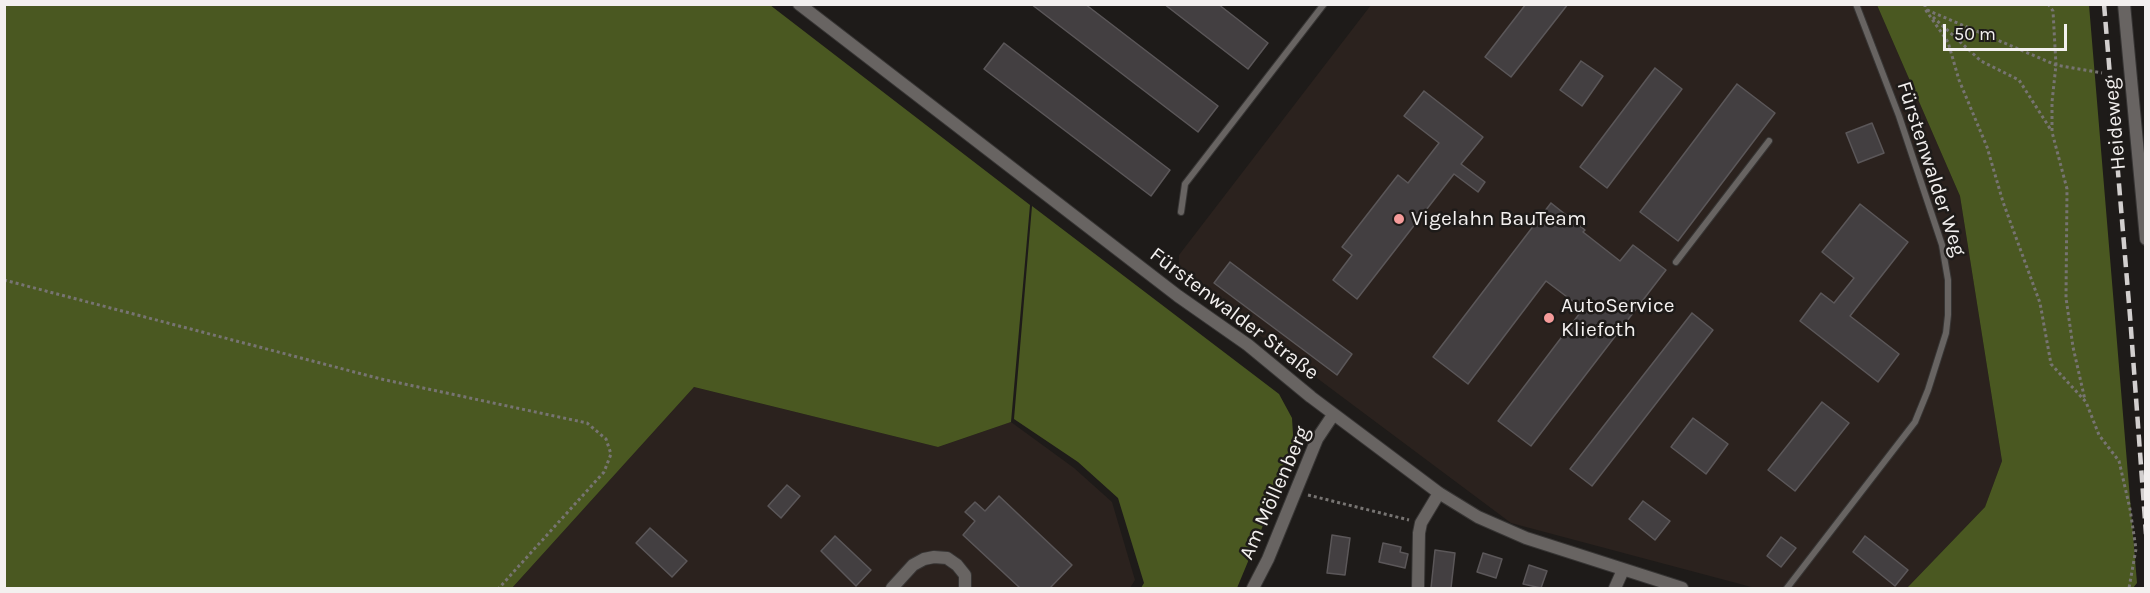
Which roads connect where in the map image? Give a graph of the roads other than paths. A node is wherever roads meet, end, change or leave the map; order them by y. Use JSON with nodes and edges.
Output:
{"nodes":[{"id":1,"x":799,"y":4,"type":"edge"},
{"id":2,"x":1324,"y":4,"type":"edge"},
{"id":3,"x":1856,"y":4,"type":"edge"},
{"id":4,"x":2124,"y":4,"type":"edge"},
{"id":5,"x":1769,"y":141,"type":"dead end"},
{"id":6,"x":1181,"y":212,"type":"dead end"},
{"id":7,"x":2145,"y":239,"type":"edge"},
{"id":8,"x":1676,"y":262,"type":"dead end"},
{"id":9,"x":1333,"y":414,"type":"junction"},
{"id":10,"x":1439,"y":493,"type":"junction"},
{"id":11,"x":1623,"y":570,"type":"junction"},
{"id":12,"x":892,"y":588,"type":"edge"},
{"id":13,"x":965,"y":588,"type":"edge"},
{"id":14,"x":1253,"y":588,"type":"edge"},
{"id":15,"x":1418,"y":588,"type":"edge"},
{"id":16,"x":1615,"y":588,"type":"edge"},
{"id":17,"x":1682,"y":588,"type":"edge"},
{"id":18,"x":1787,"y":588,"type":"edge"}],
"edges":[{"from":1,"to":9,"type":"street","name":"Fürstenwalder Straße"},
{"from":2,"to":6,"type":"lane"},
{"from":3,"to":18,"type":"lane","name":"Fürstenwalder Weg"},
{"from":4,"to":7,"type":"street","name":"Heideweg"},
{"from":5,"to":8,"type":"lane"},
{"from":9,"to":10,"type":"street","name":"Fürstenwalder Straße"},
{"from":9,"to":14,"type":"street","name":"Am Möllenberg"},
{"from":10,"to":11,"type":"street","name":"Fürstenwalder Straße"},
{"from":10,"to":15,"type":"street"},
{"from":11,"to":16,"type":"street"},
{"from":11,"to":17,"type":"street","name":"Fürstenwalder Straße"},
{"from":12,"to":13,"type":"street"}]}
